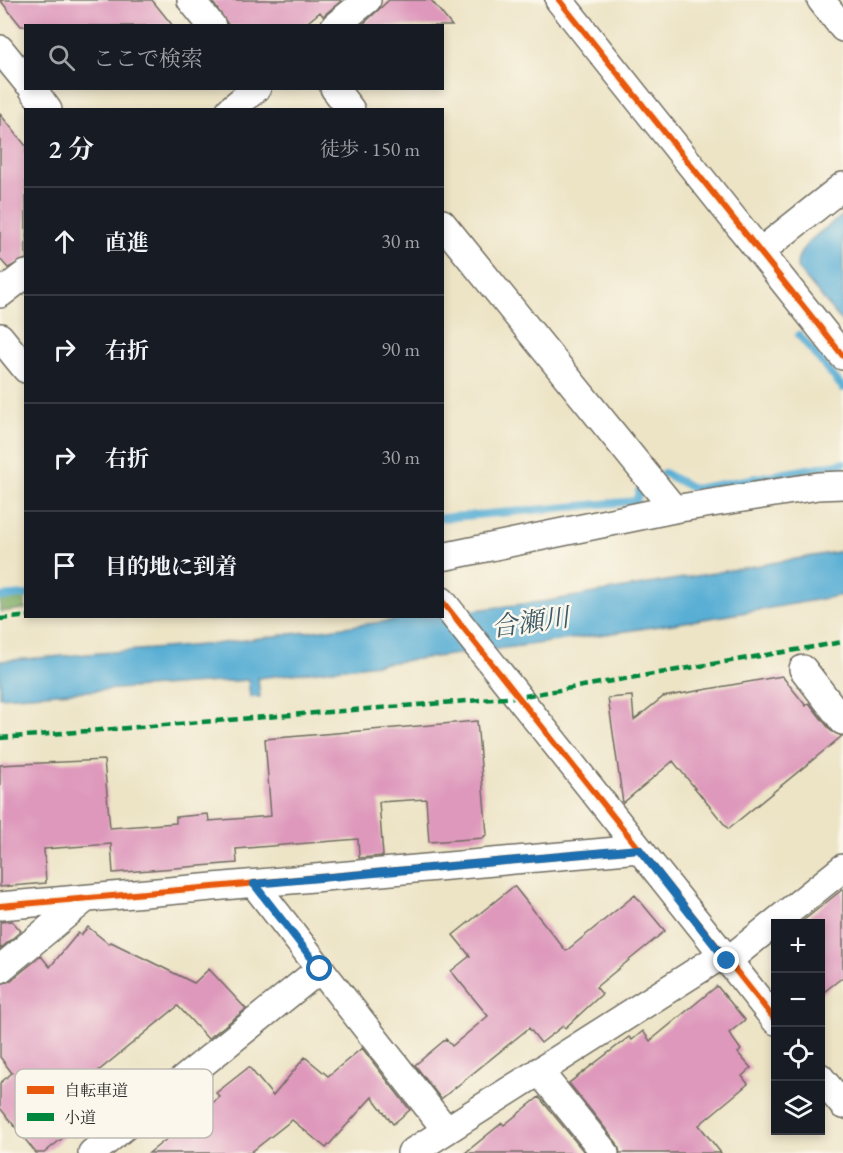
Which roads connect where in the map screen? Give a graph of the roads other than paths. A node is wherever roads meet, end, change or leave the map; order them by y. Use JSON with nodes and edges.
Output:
{"nodes":[{"id":1,"x":191,"y":0,"type":"edge"},
{"id":2,"x":367,"y":0,"type":"edge"},
{"id":3,"x":559,"y":0,"type":"edge"},
{"id":4,"x":821,"y":0,"type":"edge"},
{"id":5,"x":210,"y":24,"type":"edge"},
{"id":6,"x":337,"y":24,"type":"edge"},
{"id":7,"x":843,"y":28,"type":"edge"},
{"id":8,"x":0,"y":49,"type":"edge"},
{"id":9,"x":24,"y":79,"type":"edge"},
{"id":10,"x":33,"y":90,"type":"edge"},
{"id":11,"x":254,"y":90,"type":"edge"},
{"id":12,"x":336,"y":90,"type":"edge"},
{"id":13,"x":47,"y":108,"type":"edge"},
{"id":14,"x":232,"y":108,"type":"edge"},
{"id":15,"x":349,"y":108,"type":"edge"},
{"id":16,"x":843,"y":186,"type":"edge"},
{"id":17,"x":444,"y":225,"type":"edge"},
{"id":18,"x":760,"y":252,"type":"junction"},
{"id":19,"x":24,"y":276,"type":"edge"},
{"id":20,"x":0,"y":294,"type":"edge"},
{"id":21,"x":0,"y":337,"type":"edge"},
{"id":22,"x":843,"y":356,"type":"edge"},
{"id":23,"x":24,"y":367,"type":"edge"},
{"id":24,"x":843,"y":485,"type":"edge"},
{"id":25,"x":674,"y":508,"type":"junction"},
{"id":26,"x":444,"y":557,"type":"edge"},
{"id":27,"x":444,"y":604,"type":"edge"},
{"id":28,"x":803,"y":669,"type":"dead end"},
{"id":29,"x":843,"y":721,"type":"edge"},
{"id":30,"x":639,"y":849,"type":"junction"},
{"id":31,"x":843,"y":868,"type":"edge"},
{"id":32,"x":254,"y":884,"type":"junction"},
{"id":33,"x":85,"y":899,"type":"junction"},
{"id":34,"x":0,"y":906,"type":"edge"},
{"id":35,"x":725,"y":958,"type":"junction"},
{"id":36,"x":0,"y":969,"type":"edge"},
{"id":37,"x":320,"y":969,"type":"junction"},
{"id":38,"x":771,"y":1015,"type":"edge"},
{"id":39,"x":196,"y":1069,"type":"edge"},
{"id":40,"x":539,"y":1071,"type":"junction"},
{"id":41,"x":823,"y":1081,"type":"edge"},
{"id":42,"x":843,"y":1105,"type":"edge"},
{"id":43,"x":446,"y":1130,"type":"junction"},
{"id":44,"x":111,"y":1138,"type":"edge"},
{"id":45,"x":92,"y":1153,"type":"edge"},
{"id":46,"x":411,"y":1153,"type":"edge"},
{"id":47,"x":605,"y":1153,"type":"edge"}],
"edges":[{"from":1,"to":5,"type":"street"},
{"from":2,"to":6,"type":"street"},
{"from":3,"to":18,"type":"street"},
{"from":4,"to":7,"type":"street"},
{"from":8,"to":9,"type":"street"},
{"from":10,"to":13,"type":"street"},
{"from":11,"to":14,"type":"street"},
{"from":12,"to":15,"type":"street"},
{"from":16,"to":18,"type":"street"},
{"from":17,"to":25,"type":"street"},
{"from":18,"to":22,"type":"street"},
{"from":19,"to":20,"type":"street"},
{"from":21,"to":23,"type":"street"},
{"from":24,"to":25,"type":"street"},
{"from":25,"to":26,"type":"street"},
{"from":27,"to":30,"type":"street"},
{"from":28,"to":29,"type":"street"},
{"from":30,"to":32,"type":"street"},
{"from":30,"to":35,"type":"street"},
{"from":31,"to":35,"type":"street"},
{"from":32,"to":33,"type":"street"},
{"from":32,"to":37,"type":"street"},
{"from":33,"to":34,"type":"street"},
{"from":33,"to":36,"type":"street"},
{"from":35,"to":38,"type":"street"},
{"from":35,"to":40,"type":"street"},
{"from":37,"to":39,"type":"street"},
{"from":37,"to":43,"type":"street"},
{"from":40,"to":43,"type":"street"},
{"from":40,"to":47,"type":"street"},
{"from":41,"to":42,"type":"street"},
{"from":43,"to":46,"type":"street"},
{"from":44,"to":45,"type":"street"}]}
